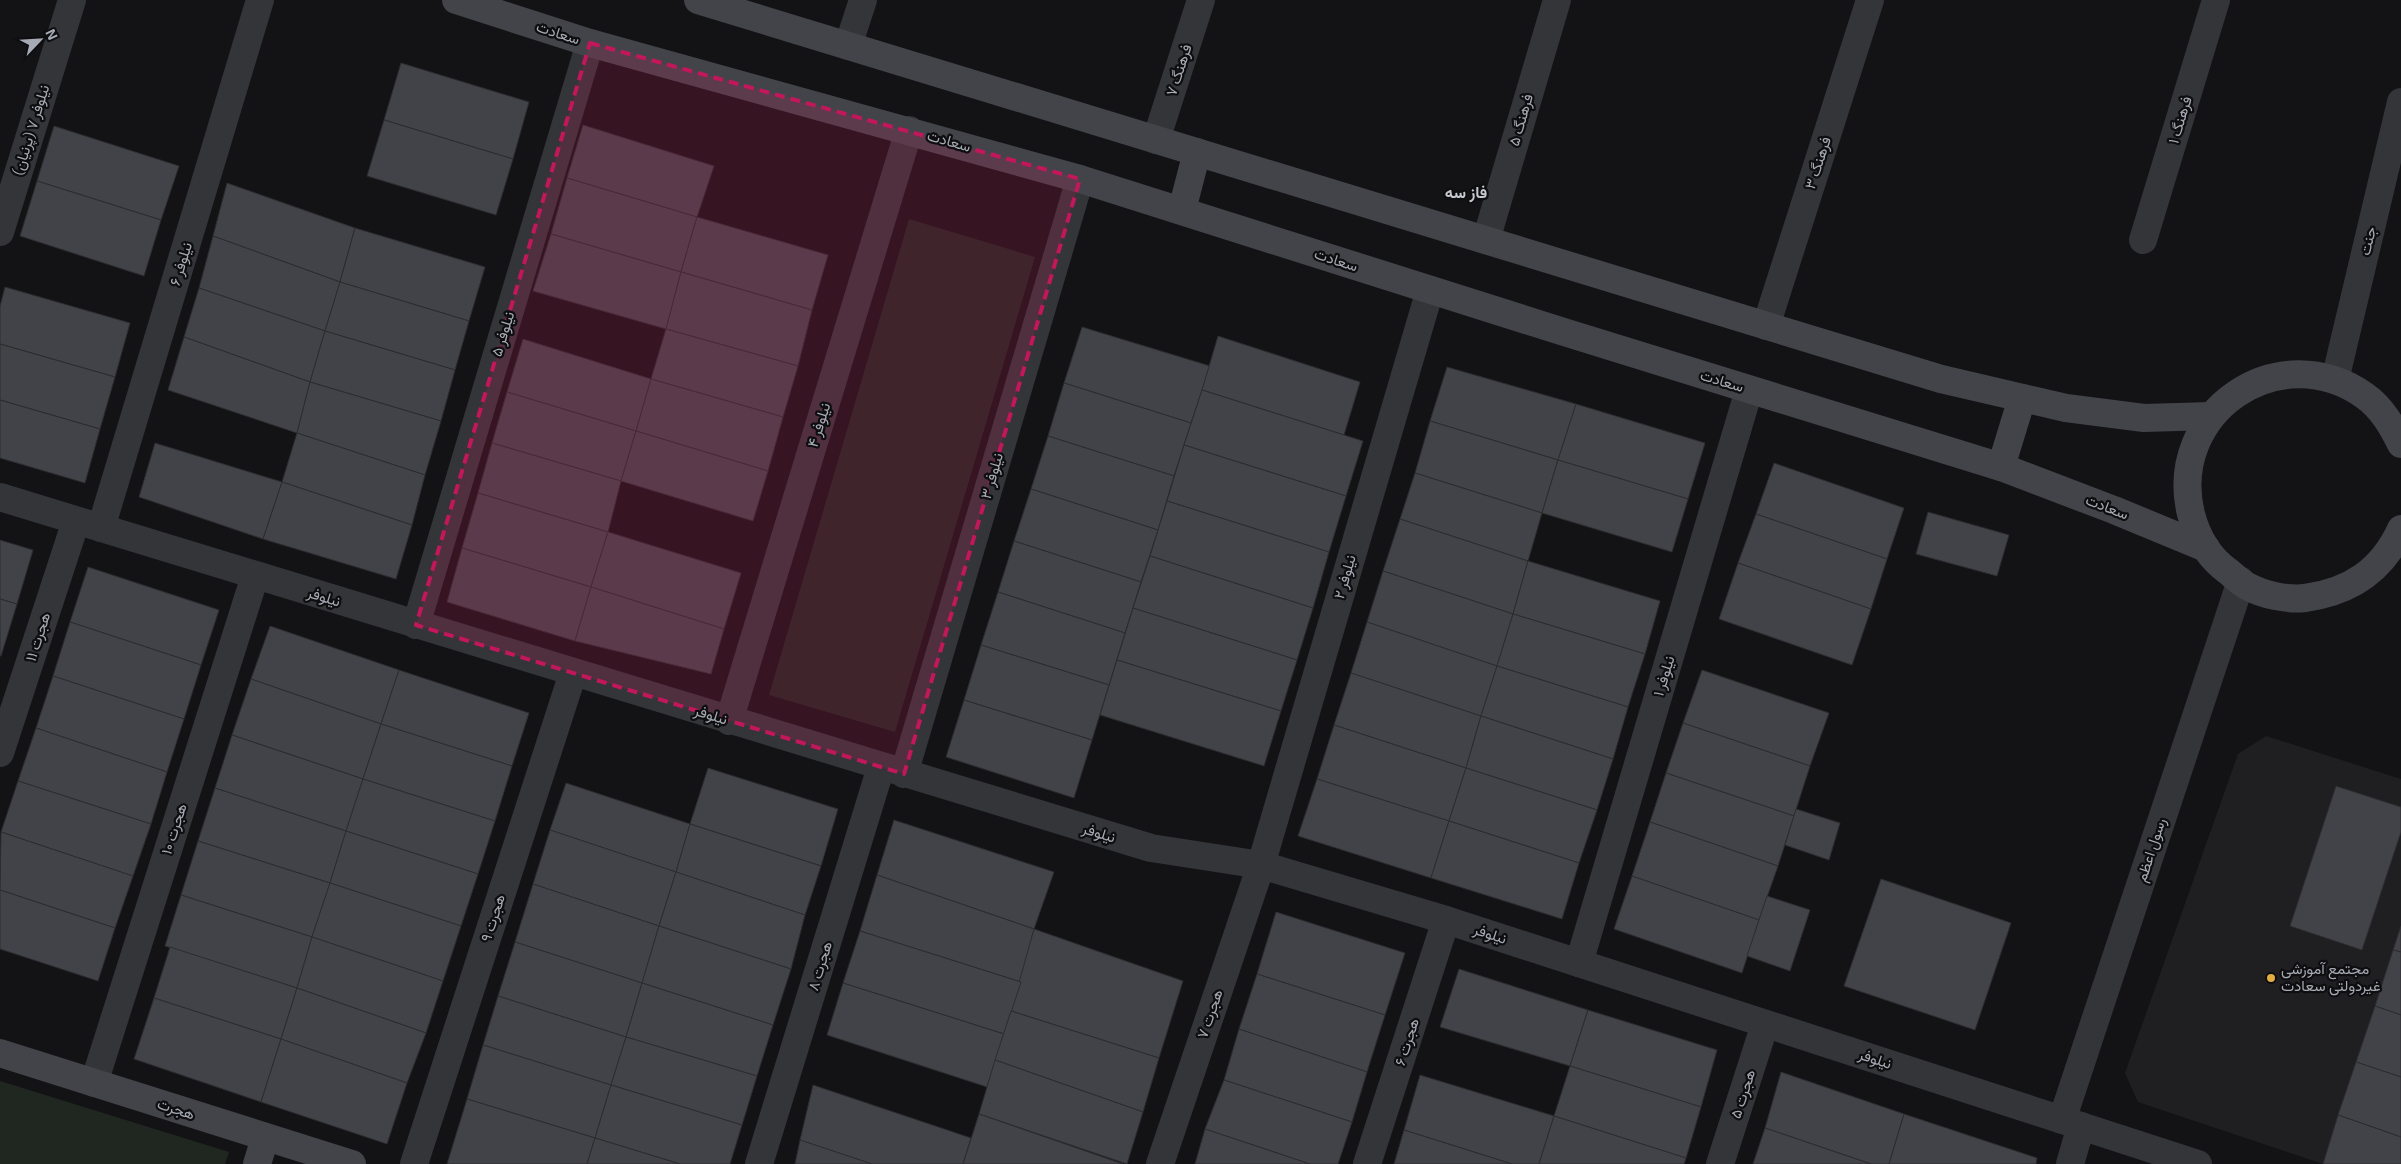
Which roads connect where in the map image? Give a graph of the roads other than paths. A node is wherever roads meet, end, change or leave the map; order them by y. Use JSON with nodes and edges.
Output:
{"nodes":[{"id":1,"x":72,"y":0,"type":"edge"},
{"id":2,"x":260,"y":0,"type":"edge"},
{"id":3,"x":456,"y":0,"type":"edge"},
{"id":4,"x":698,"y":0,"type":"edge"},
{"id":5,"x":863,"y":0,"type":"edge"},
{"id":6,"x":1201,"y":0,"type":"edge"},
{"id":7,"x":1557,"y":0,"type":"edge"},
{"id":8,"x":1870,"y":0,"type":"edge"},
{"id":9,"x":2216,"y":0,"type":"edge"},
{"id":10,"x":590,"y":44,"type":"junction"},
{"id":11,"x":848,"y":46,"type":"junction"},
{"id":12,"x":2401,"y":102,"type":"edge"},
{"id":13,"x":909,"y":130,"type":"junction"},
{"id":14,"x":1156,"y":140,"type":"junction"},
{"id":15,"x":1197,"y":152,"type":"junction"},
{"id":16,"x":1080,"y":179,"type":"junction"},
{"id":17,"x":1182,"y":210,"type":"junction"},
{"id":18,"x":0,"y":232,"type":"edge"},
{"id":19,"x":1486,"y":240,"type":"junction"},
{"id":20,"x":2143,"y":240,"type":"dead end"},
{"id":21,"x":1430,"y":290,"type":"junction"},
{"id":22,"x":1766,"y":326,"type":"junction"},
{"id":23,"x":2335,"y":380,"type":"junction"},
{"id":24,"x":1749,"y":390,"type":"junction"},
{"id":25,"x":2022,"y":398,"type":"junction"},
{"id":26,"x":2210,"y":416,"type":"junction"},
{"id":27,"x":2401,"y":444,"type":"edge"},
{"id":28,"x":2001,"y":468,"type":"junction"},
{"id":29,"x":0,"y":497,"type":"edge"},
{"id":30,"x":89,"y":525,"type":"junction"},
{"id":31,"x":2399,"y":541,"type":"edge"},
{"id":32,"x":2206,"y":548,"type":"junction"},
{"id":33,"x":255,"y":576,"type":"junction"},
{"id":34,"x":2241,"y":581,"type":"junction"},
{"id":35,"x":416,"y":625,"type":"junction"},
{"id":36,"x":573,"y":673,"type":"junction"},
{"id":37,"x":729,"y":721,"type":"junction"},
{"id":38,"x":0,"y":753,"type":"edge"},
{"id":39,"x":893,"y":771,"type":"junction"},
{"id":40,"x":1261,"y":865,"type":"junction"},
{"id":41,"x":1446,"y":920,"type":"junction"},
{"id":42,"x":1579,"y":963,"type":"junction"},
{"id":43,"x":1765,"y":1024,"type":"junction"},
{"id":44,"x":0,"y":1053,"type":"edge"},
{"id":45,"x":94,"y":1083,"type":"junction"},
{"id":46,"x":2071,"y":1123,"type":"junction"},
{"id":47,"x":265,"y":1138,"type":"junction"},
{"id":48,"x":257,"y":1164,"type":"edge"},
{"id":49,"x":352,"y":1164,"type":"edge"},
{"id":50,"x":414,"y":1164,"type":"edge"},
{"id":51,"x":759,"y":1164,"type":"edge"},
{"id":52,"x":1160,"y":1164,"type":"edge"},
{"id":53,"x":1367,"y":1164,"type":"edge"},
{"id":54,"x":1720,"y":1164,"type":"edge"},
{"id":55,"x":2070,"y":1164,"type":"edge"},
{"id":56,"x":2198,"y":1164,"type":"edge"}],
"edges":[{"from":1,"to":18,"type":"street","name":"نیلوفر ۷ (پرنیان)"},
{"from":2,"to":30,"type":"street","name":"نیلوفر ۶"},
{"from":3,"to":10,"type":"street","name":"سعادت"},
{"from":4,"to":11,"type":"street"},
{"from":5,"to":11,"type":"street"},
{"from":6,"to":14,"type":"street","name":"فرهنگ ۷"},
{"from":7,"to":19,"type":"street","name":"فرهنگ ۵"},
{"from":8,"to":22,"type":"street","name":"فرهنگ ۳"},
{"from":9,"to":20,"type":"street","name":"فرهنگ ۱"},
{"from":10,"to":13,"type":"street","name":"سعادت"},
{"from":10,"to":35,"type":"street","name":"نیلوفر ۵"},
{"from":11,"to":14,"type":"street"},
{"from":12,"to":23,"type":"street","name":"جنت"},
{"from":13,"to":16,"type":"street","name":"سعادت"},
{"from":13,"to":37,"type":"street","name":"نیلوفر ۴"},
{"from":14,"to":15,"type":"street"},
{"from":15,"to":17,"type":"street"},
{"from":15,"to":19,"type":"street"},
{"from":16,"to":17,"type":"street","name":"سعادت"},
{"from":16,"to":39,"type":"street","name":"نیلوفر ۳"},
{"from":17,"to":21,"type":"street","name":"سعادت"},
{"from":19,"to":22,"type":"street"},
{"from":21,"to":24,"type":"street","name":"سعادت"},
{"from":21,"to":40,"type":"street","name":"نیلوفر ۲"},
{"from":22,"to":25,"type":"street"},
{"from":23,"to":26,"type":"street"},
{"from":23,"to":27,"type":"street"},
{"from":24,"to":28,"type":"street","name":"سعادت"},
{"from":24,"to":42,"type":"street","name":"نیلوفر ۱"},
{"from":25,"to":26,"type":"street"},
{"from":25,"to":28,"type":"street"},
{"from":26,"to":32,"type":"street"},
{"from":28,"to":32,"type":"street","name":"سعادت"},
{"from":29,"to":30,"type":"street","name":"نیلوفر"},
{"from":30,"to":33,"type":"street","name":"نیلوفر"},
{"from":30,"to":38,"type":"street","name":"هجرت ۱۱"},
{"from":31,"to":34,"type":"street"},
{"from":32,"to":34,"type":"street"},
{"from":33,"to":35,"type":"street","name":"نیلوفر"},
{"from":33,"to":45,"type":"street","name":"هجرت ۱۰"},
{"from":34,"to":46,"type":"street","name":"رسول اعظم"},
{"from":35,"to":36,"type":"street","name":"نیلوفر"},
{"from":36,"to":37,"type":"street","name":"نیلوفر"},
{"from":36,"to":50,"type":"street","name":"هجرت ۹"},
{"from":37,"to":39,"type":"street","name":"نیلوفر"},
{"from":39,"to":40,"type":"street","name":"نیلوفر"},
{"from":39,"to":51,"type":"street","name":"هجرت ۸"},
{"from":40,"to":41,"type":"street","name":"نیلوفر"},
{"from":40,"to":52,"type":"street","name":"هجرت ۷"},
{"from":41,"to":42,"type":"street","name":"نیلوفر"},
{"from":41,"to":53,"type":"street","name":"هجرت ۶"},
{"from":42,"to":43,"type":"street","name":"نیلوفر"},
{"from":43,"to":46,"type":"street","name":"نیلوفر"},
{"from":43,"to":54,"type":"street","name":"هجرت ۵"},
{"from":44,"to":45,"type":"street","name":"هجرت"},
{"from":45,"to":47,"type":"street","name":"هجرت"},
{"from":46,"to":55,"type":"street","name":"رسول اعظم"},
{"from":46,"to":56,"type":"street","name":"نیلوفر"},
{"from":47,"to":48,"type":"street"},
{"from":47,"to":49,"type":"street","name":"هجرت"}]}
